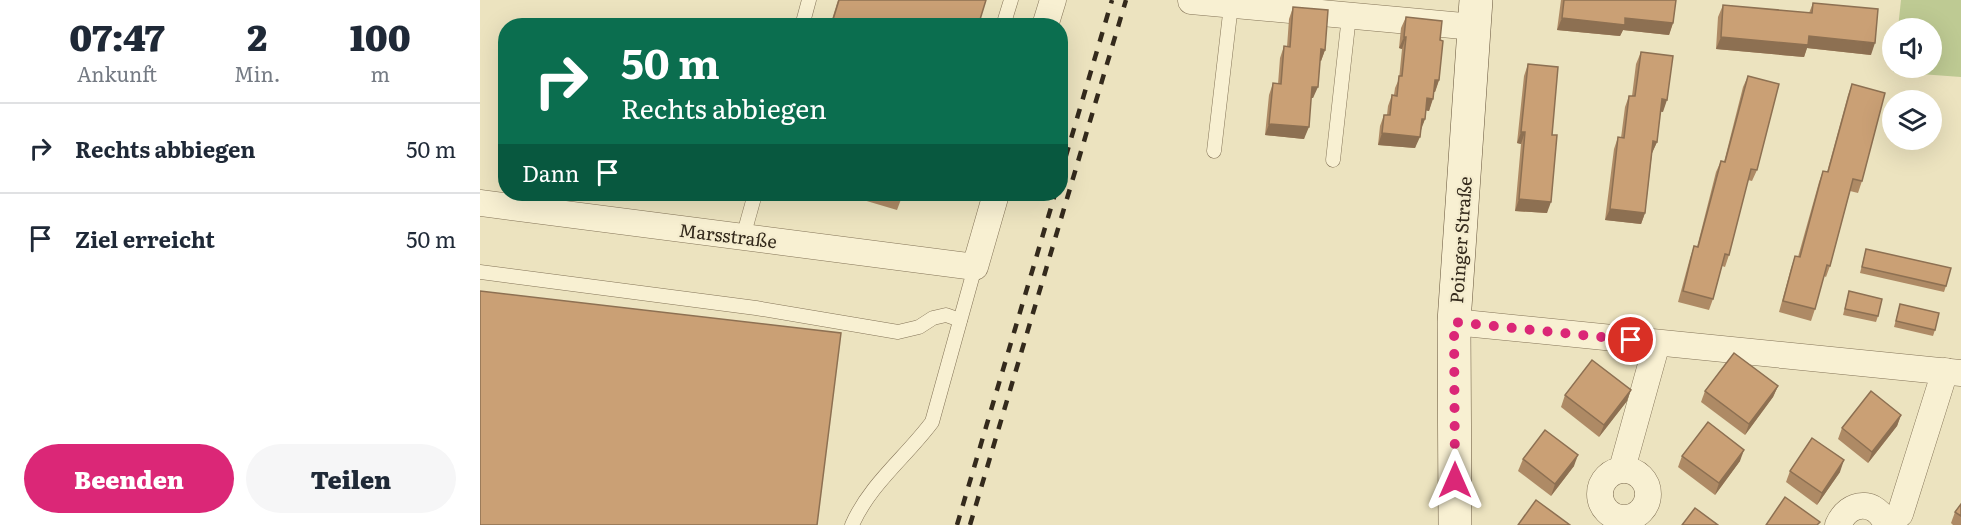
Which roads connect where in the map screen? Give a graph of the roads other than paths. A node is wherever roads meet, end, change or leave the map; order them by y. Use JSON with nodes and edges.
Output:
{"nodes":[{"id":1,"x":809,"y":0,"type":"edge"},
{"id":2,"x":1011,"y":0,"type":"edge"},
{"id":3,"x":1053,"y":0,"type":"edge"},
{"id":4,"x":1191,"y":1,"type":"edge"},
{"id":5,"x":1231,"y":5,"type":"junction"},
{"id":6,"x":1475,"y":14,"type":"edge"},
{"id":7,"x":1349,"y":16,"type":"junction"},
{"id":8,"x":804,"y":18,"type":"edge"},
{"id":9,"x":1005,"y":18,"type":"edge"},
{"id":10,"x":1047,"y":18,"type":"edge"},
{"id":11,"x":1214,"y":152,"type":"dead end"},
{"id":12,"x":1333,"y":160,"type":"dead end"},
{"id":13,"x":753,"y":201,"type":"edge"},
{"id":14,"x":994,"y":201,"type":"edge"},
{"id":15,"x":480,"y":203,"type":"edge"},
{"id":16,"x":743,"y":237,"type":"junction"},
{"id":17,"x":975,"y":267,"type":"junction"},
{"id":18,"x":480,"y":272,"type":"edge"},
{"id":19,"x":960,"y":320,"type":"junction"},
{"id":20,"x":1454,"y":322,"type":"junction"},
{"id":21,"x":1658,"y":343,"type":"junction"},
{"id":22,"x":1953,"y":372,"type":"edge"},
{"id":23,"x":1622,"y":469,"type":"junction"},
{"id":24,"x":1631,"y":520,"type":"edge"},
{"id":25,"x":1887,"y":524,"type":"edge"},
{"id":26,"x":852,"y":525,"type":"edge"},
{"id":27,"x":1455,"y":525,"type":"edge"},
{"id":28,"x":1838,"y":525,"type":"edge"}],
"edges":[{"from":1,"to":8,"type":"lane"},
{"from":2,"to":9,"type":"lane"},
{"from":3,"to":10,"type":"street"},
{"from":4,"to":5,"type":"street","name":"Poinger Straße"},
{"from":5,"to":7,"type":"street","name":"Poinger Straße"},
{"from":5,"to":11,"type":"lane"},
{"from":6,"to":7,"type":"street","name":"Poinger Straße"},
{"from":6,"to":20,"type":"street","name":"Poinger Straße"},
{"from":7,"to":12,"type":"lane"},
{"from":13,"to":16,"type":"lane"},
{"from":14,"to":17,"type":"street"},
{"from":15,"to":16,"type":"street","name":"Marsstraße"},
{"from":16,"to":17,"type":"street","name":"Marsstraße"},
{"from":17,"to":19,"type":"lane"},
{"from":18,"to":19,"type":"lane"},
{"from":19,"to":26,"type":"lane"},
{"from":20,"to":21,"type":"street"},
{"from":20,"to":27,"type":"street","name":"Poinger Straße"},
{"from":21,"to":22,"type":"street"},
{"from":21,"to":23,"type":"street"},
{"from":22,"to":25,"type":"street"},
{"from":23,"to":24,"type":"street"},
{"from":23,"to":24,"type":"street"},
{"from":25,"to":28,"type":"street"}]}
